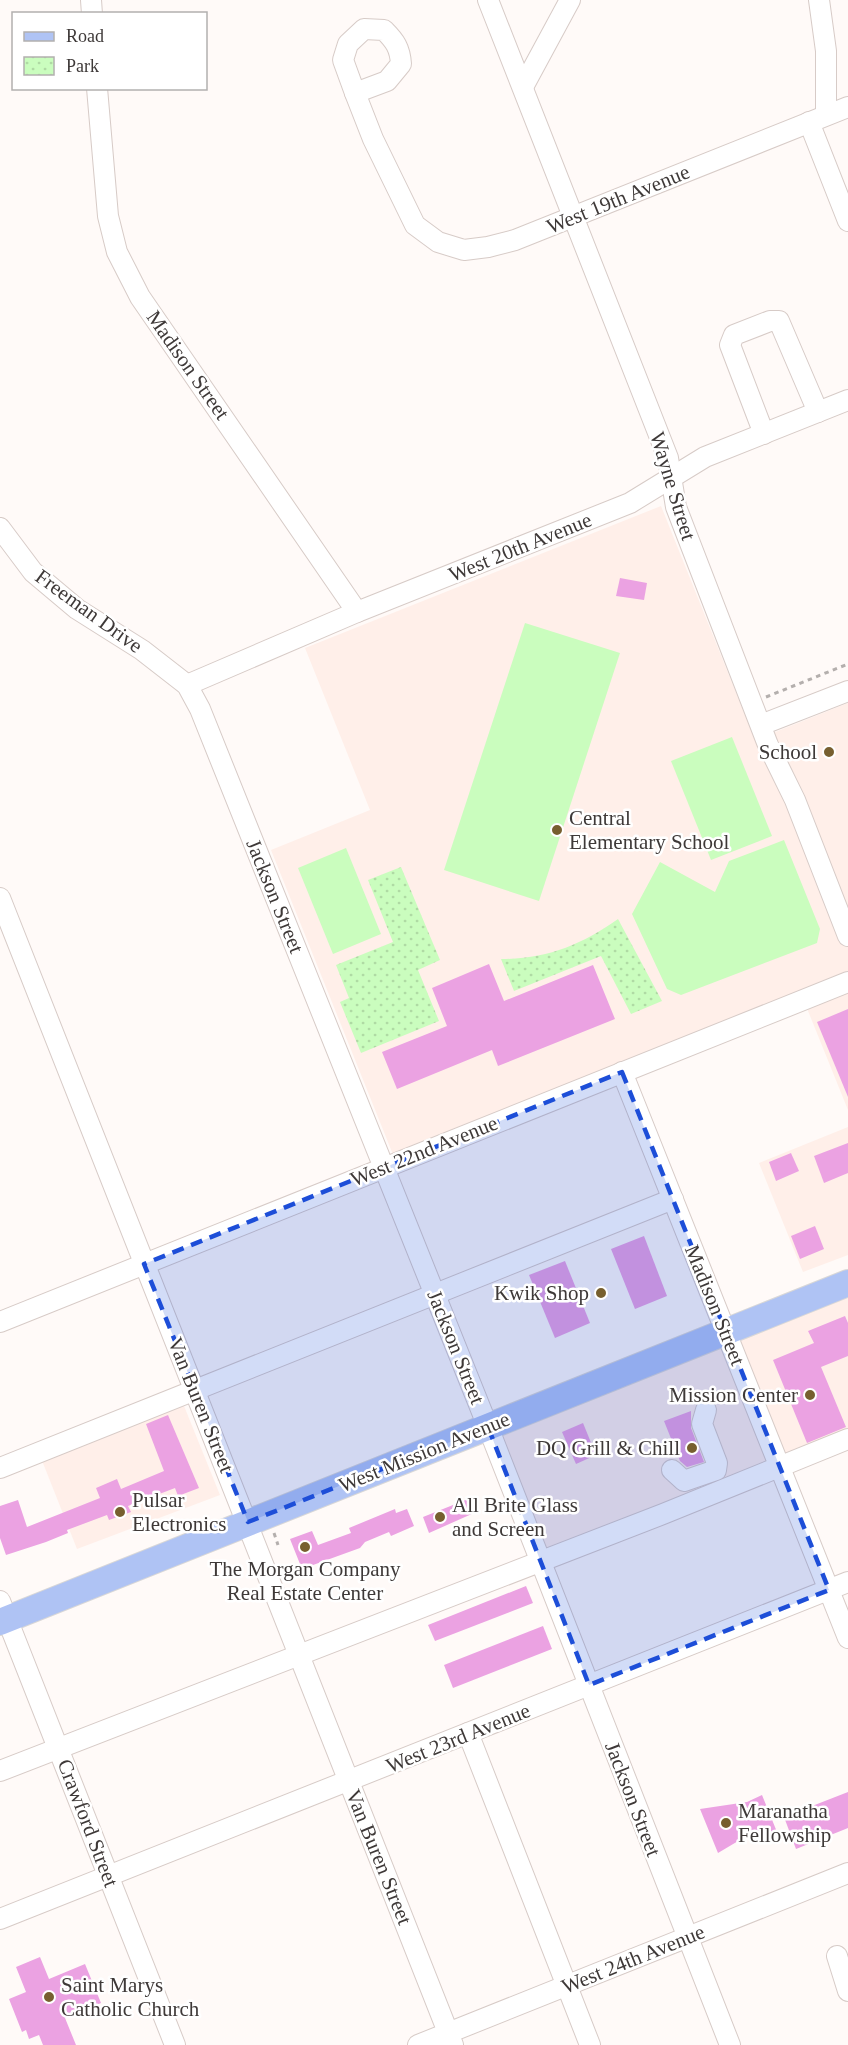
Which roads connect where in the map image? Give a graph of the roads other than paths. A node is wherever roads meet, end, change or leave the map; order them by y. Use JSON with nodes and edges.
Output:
{"nodes":[{"id":1,"x":488,"y":0,"type":"edge"},
{"id":2,"x":570,"y":0,"type":"edge"},
{"id":3,"x":819,"y":0,"type":"edge"},
{"id":4,"x":523,"y":87,"type":"junction"},
{"id":5,"x":97,"y":90,"type":"edge"},
{"id":6,"x":355,"y":93,"type":"dead end"},
{"id":7,"x":848,"y":107,"type":"edge"},
{"id":8,"x":818,"y":119,"type":"junction"},
{"id":9,"x":573,"y":217,"type":"junction"},
{"id":10,"x":848,"y":221,"type":"edge"},
{"id":11,"x":848,"y":400,"type":"edge"},
{"id":12,"x":818,"y":412,"type":"junction"},
{"id":13,"x":764,"y":434,"type":"junction"},
{"id":14,"x":673,"y":480,"type":"junction"},
{"id":15,"x":0,"y":528,"type":"edge"},
{"id":16,"x":357,"y":612,"type":"junction"},
{"id":17,"x":187,"y":685,"type":"junction"},
{"id":18,"x":848,"y":691,"type":"edge"},
{"id":19,"x":761,"y":725,"type":"junction"},
{"id":20,"x":0,"y":898,"type":"edge"},
{"id":21,"x":848,"y":936,"type":"edge"},
{"id":22,"x":848,"y":982,"type":"edge"},
{"id":23,"x":622,"y":1072,"type":"junction"},
{"id":24,"x":383,"y":1168,"type":"junction"},
{"id":25,"x":673,"y":1198,"type":"junction"},
{"id":26,"x":144,"y":1264,"type":"junction"},
{"id":27,"x":848,"y":1283,"type":"edge"},
{"id":28,"x":435,"y":1295,"type":"junction"},
{"id":29,"x":0,"y":1322,"type":"edge"},
{"id":30,"x":726,"y":1332,"type":"junction"},
{"id":31,"x":195,"y":1390,"type":"junction"},
{"id":32,"x":706,"y":1410,"type":"dead end"},
{"id":33,"x":488,"y":1427,"type":"junction"},
{"id":34,"x":848,"y":1439,"type":"edge"},
{"id":35,"x":779,"y":1466,"type":"junction"},
{"id":36,"x":0,"y":1468,"type":"edge"},
{"id":37,"x":672,"y":1470,"type":"dead end"},
{"id":38,"x":248,"y":1522,"type":"junction"},
{"id":39,"x":540,"y":1560,"type":"junction"},
{"id":40,"x":848,"y":1582,"type":"edge"},
{"id":41,"x":829,"y":1590,"type":"junction"},
{"id":42,"x":2,"y":1614,"type":"edge"},
{"id":43,"x":848,"y":1638,"type":"edge"},
{"id":44,"x":299,"y":1653,"type":"junction"},
{"id":45,"x":589,"y":1685,"type":"junction"},
{"id":46,"x":468,"y":1733,"type":"junction"},
{"id":47,"x":59,"y":1748,"type":"junction"},
{"id":48,"x":0,"y":1771,"type":"edge"},
{"id":49,"x":349,"y":1781,"type":"junction"},
{"id":50,"x":848,"y":1873,"type":"edge"},
{"id":51,"x":109,"y":1876,"type":"junction"},
{"id":52,"x":0,"y":1919,"type":"edge"},
{"id":53,"x":687,"y":1938,"type":"junction"},
{"id":54,"x":837,"y":1956,"type":"dead end"},
{"id":55,"x":567,"y":1986,"type":"junction"},
{"id":56,"x":848,"y":1991,"type":"edge"},
{"id":57,"x":451,"y":2039,"type":"edge"},
{"id":58,"x":175,"y":2045,"type":"edge"},
{"id":59,"x":418,"y":2045,"type":"edge"},
{"id":60,"x":590,"y":2045,"type":"edge"},
{"id":61,"x":730,"y":2045,"type":"edge"}],
"edges":[{"from":1,"to":4,"type":"street","name":"Wayne Street"},
{"from":2,"to":4,"type":"street"},
{"from":3,"to":8,"type":"street"},
{"from":4,"to":9,"type":"street","name":"Wayne Street"},
{"from":5,"to":16,"type":"street","name":"Madison Street"},
{"from":6,"to":9,"type":"street","name":"West 19th Avenue"},
{"from":7,"to":8,"type":"street","name":"West 19th Avenue"},
{"from":8,"to":9,"type":"street","name":"West 19th Avenue"},
{"from":8,"to":10,"type":"street"},
{"from":9,"to":14,"type":"street","name":"Wayne Street"},
{"from":11,"to":12,"type":"street","name":"West 20th Avenue"},
{"from":12,"to":13,"type":"street","name":"West 20th Avenue"},
{"from":12,"to":13,"type":"street"},
{"from":13,"to":14,"type":"street","name":"West 20th Avenue"},
{"from":14,"to":16,"type":"street","name":"West 20th Avenue"},
{"from":14,"to":19,"type":"street","name":"Wayne Street"},
{"from":15,"to":17,"type":"street","name":"Freeman Drive"},
{"from":16,"to":17,"type":"street","name":"West 20th Avenue"},
{"from":17,"to":24,"type":"street","name":"Jackson Street"},
{"from":18,"to":19,"type":"street"},
{"from":19,"to":21,"type":"street","name":"Wayne Street"},
{"from":20,"to":26,"type":"street","name":"Van Buren Street"},
{"from":22,"to":23,"type":"street","name":"West 22nd Avenue"},
{"from":23,"to":24,"type":"street","name":"West 22nd Avenue"},
{"from":23,"to":25,"type":"street","name":"Madison Street"},
{"from":24,"to":26,"type":"street","name":"West 22nd Avenue"},
{"from":24,"to":28,"type":"street","name":"Jackson Street"},
{"from":25,"to":28,"type":"street"},
{"from":25,"to":30,"type":"street","name":"Madison Street"},
{"from":26,"to":29,"type":"street","name":"West 22nd Avenue"},
{"from":26,"to":31,"type":"street","name":"Van Buren Street"},
{"from":27,"to":30,"type":"main road","name":"West Mission Avenue"},
{"from":28,"to":31,"type":"street"},
{"from":28,"to":33,"type":"street","name":"Jackson Street"},
{"from":30,"to":33,"type":"main road","name":"West Mission Avenue"},
{"from":30,"to":35,"type":"street","name":"Madison Street"},
{"from":31,"to":36,"type":"street"},
{"from":31,"to":38,"type":"street","name":"Van Buren Street"},
{"from":32,"to":37,"type":"street"},
{"from":33,"to":38,"type":"main road","name":"West Mission Avenue"},
{"from":33,"to":39,"type":"street","name":"Jackson Street"},
{"from":34,"to":35,"type":"street"},
{"from":35,"to":39,"type":"street"},
{"from":35,"to":41,"type":"street","name":"Madison Street"},
{"from":38,"to":42,"type":"main road","name":"West Mission Avenue"},
{"from":38,"to":44,"type":"street","name":"Van Buren Street"},
{"from":39,"to":44,"type":"street"},
{"from":39,"to":45,"type":"street","name":"Jackson Street"},
{"from":40,"to":41,"type":"street","name":"West 23rd Avenue"},
{"from":41,"to":43,"type":"street","name":"Madison Street"},
{"from":41,"to":45,"type":"street","name":"West 23rd Avenue"},
{"from":42,"to":47,"type":"street","name":"Crawford Street"},
{"from":44,"to":47,"type":"street"},
{"from":44,"to":49,"type":"street","name":"Van Buren Street"},
{"from":45,"to":46,"type":"street","name":"West 23rd Avenue"},
{"from":45,"to":53,"type":"street","name":"Jackson Street"},
{"from":46,"to":49,"type":"street","name":"West 23rd Avenue"},
{"from":46,"to":55,"type":"street"},
{"from":47,"to":48,"type":"street"},
{"from":47,"to":51,"type":"street","name":"Crawford Street"},
{"from":49,"to":51,"type":"street","name":"West 23rd Avenue"},
{"from":49,"to":57,"type":"street","name":"Van Buren Street"},
{"from":50,"to":53,"type":"street","name":"West 24th Avenue"},
{"from":51,"to":52,"type":"street","name":"West 23rd Avenue"},
{"from":51,"to":58,"type":"street","name":"Crawford Street"},
{"from":53,"to":55,"type":"street","name":"West 24th Avenue"},
{"from":53,"to":61,"type":"street","name":"Jackson Street"},
{"from":54,"to":56,"type":"street"},
{"from":55,"to":57,"type":"street","name":"West 24th Avenue"},
{"from":55,"to":60,"type":"street"},
{"from":57,"to":59,"type":"street","name":"West 24th Avenue"}]}
